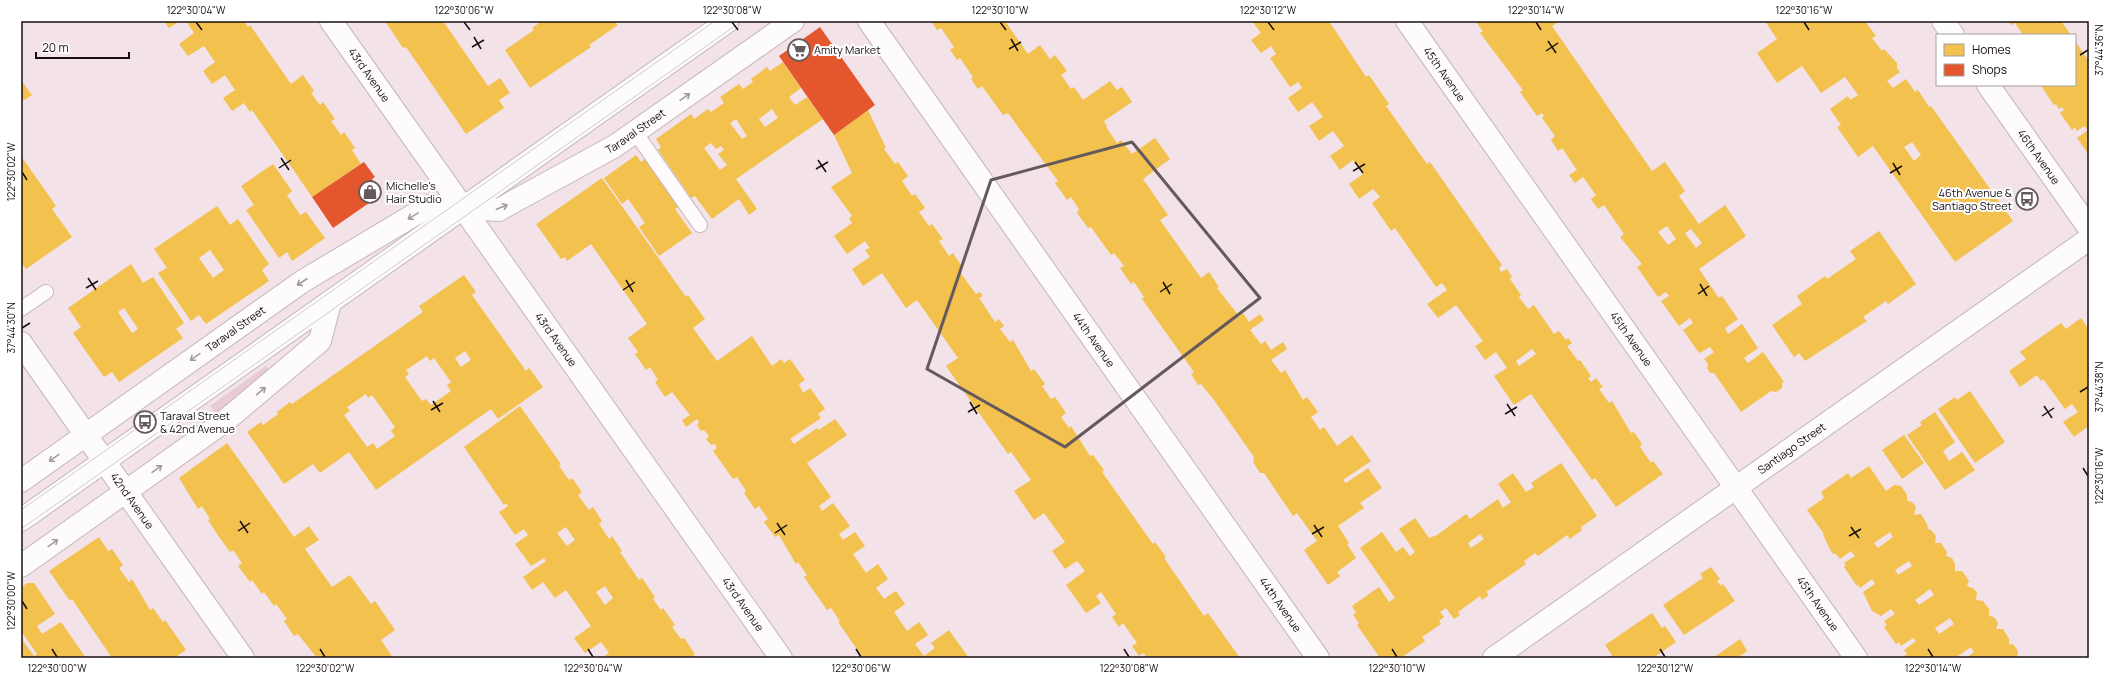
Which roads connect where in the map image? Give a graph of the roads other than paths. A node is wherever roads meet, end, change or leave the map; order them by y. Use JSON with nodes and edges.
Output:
{"nodes":[{"id":1,"x":331,"y":21,"type":"edge"},
{"id":2,"x":728,"y":21,"type":"edge"},
{"id":3,"x":793,"y":21,"type":"edge"},
{"id":4,"x":869,"y":21,"type":"edge"},
{"id":5,"x":1407,"y":21,"type":"edge"},
{"id":6,"x":1943,"y":21,"type":"edge"},
{"id":7,"x":1952,"y":34,"type":"edge"},
{"id":8,"x":1989,"y":86,"type":"edge"},
{"id":9,"x":635,"y":132,"type":"junction"},
{"id":10,"x":463,"y":208,"type":"junction"},
{"id":11,"x":700,"y":225,"type":"dead end"},
{"id":12,"x":2089,"y":228,"type":"edge"},
{"id":13,"x":2089,"y":239,"type":"edge"},
{"id":14,"x":46,"y":292,"type":"dead end"},
{"id":15,"x":330,"y":302,"type":"junction"},
{"id":16,"x":21,"y":309,"type":"edge"},
{"id":17,"x":21,"y":343,"type":"edge"},
{"id":18,"x":85,"y":435,"type":"junction"},
{"id":19,"x":104,"y":461,"type":"junction"},
{"id":20,"x":21,"y":481,"type":"edge"},
{"id":21,"x":1736,"y":488,"type":"junction"},
{"id":22,"x":125,"y":492,"type":"junction"},
{"id":23,"x":21,"y":520,"type":"edge"},
{"id":24,"x":21,"y":566,"type":"edge"},
{"id":25,"x":243,"y":658,"type":"edge"},
{"id":26,"x":781,"y":658,"type":"edge"},
{"id":27,"x":1318,"y":658,"type":"edge"},
{"id":28,"x":1494,"y":658,"type":"edge"},
{"id":29,"x":1856,"y":658,"type":"edge"}],
"edges":[{"from":1,"to":10,"type":"street","name":"43rd Avenue"},
{"from":2,"to":10,"type":"street"},
{"from":9,"to":3,"type":"street","name":"Taraval Street","one_way":true},
{"from":4,"to":27,"type":"street","name":"44th Avenue"},
{"from":5,"to":21,"type":"street","name":"45th Avenue"},
{"from":6,"to":7,"type":"street"},
{"from":8,"to":12,"type":"street","name":"46th Avenue"},
{"from":10,"to":9,"type":"street","name":"Taraval Street","one_way":true},
{"from":9,"to":11,"type":"lane"},
{"from":10,"to":15,"type":"street"},
{"from":10,"to":18,"type":"street","name":"Taraval Street","one_way":true},
{"from":10,"to":26,"type":"street","name":"43rd Avenue"},
{"from":13,"to":21,"type":"street","name":"Santiago Street"},
{"from":14,"to":16,"type":"lane"},
{"from":15,"to":19,"type":"street"},
{"from":22,"to":15,"type":"street","one_way":true},
{"from":17,"to":18,"type":"street","name":"42nd Avenue"},
{"from":18,"to":19,"type":"street","name":"42nd Avenue"},
{"from":18,"to":20,"type":"street","name":"Taraval Street","one_way":true},
{"from":19,"to":22,"type":"street","name":"42nd Avenue"},
{"from":19,"to":23,"type":"street"},
{"from":21,"to":28,"type":"street","name":"Santiago Street"},
{"from":21,"to":29,"type":"street","name":"45th Avenue"},
{"from":24,"to":22,"type":"street","one_way":true},
{"from":22,"to":25,"type":"street","name":"42nd Avenue"}]}
